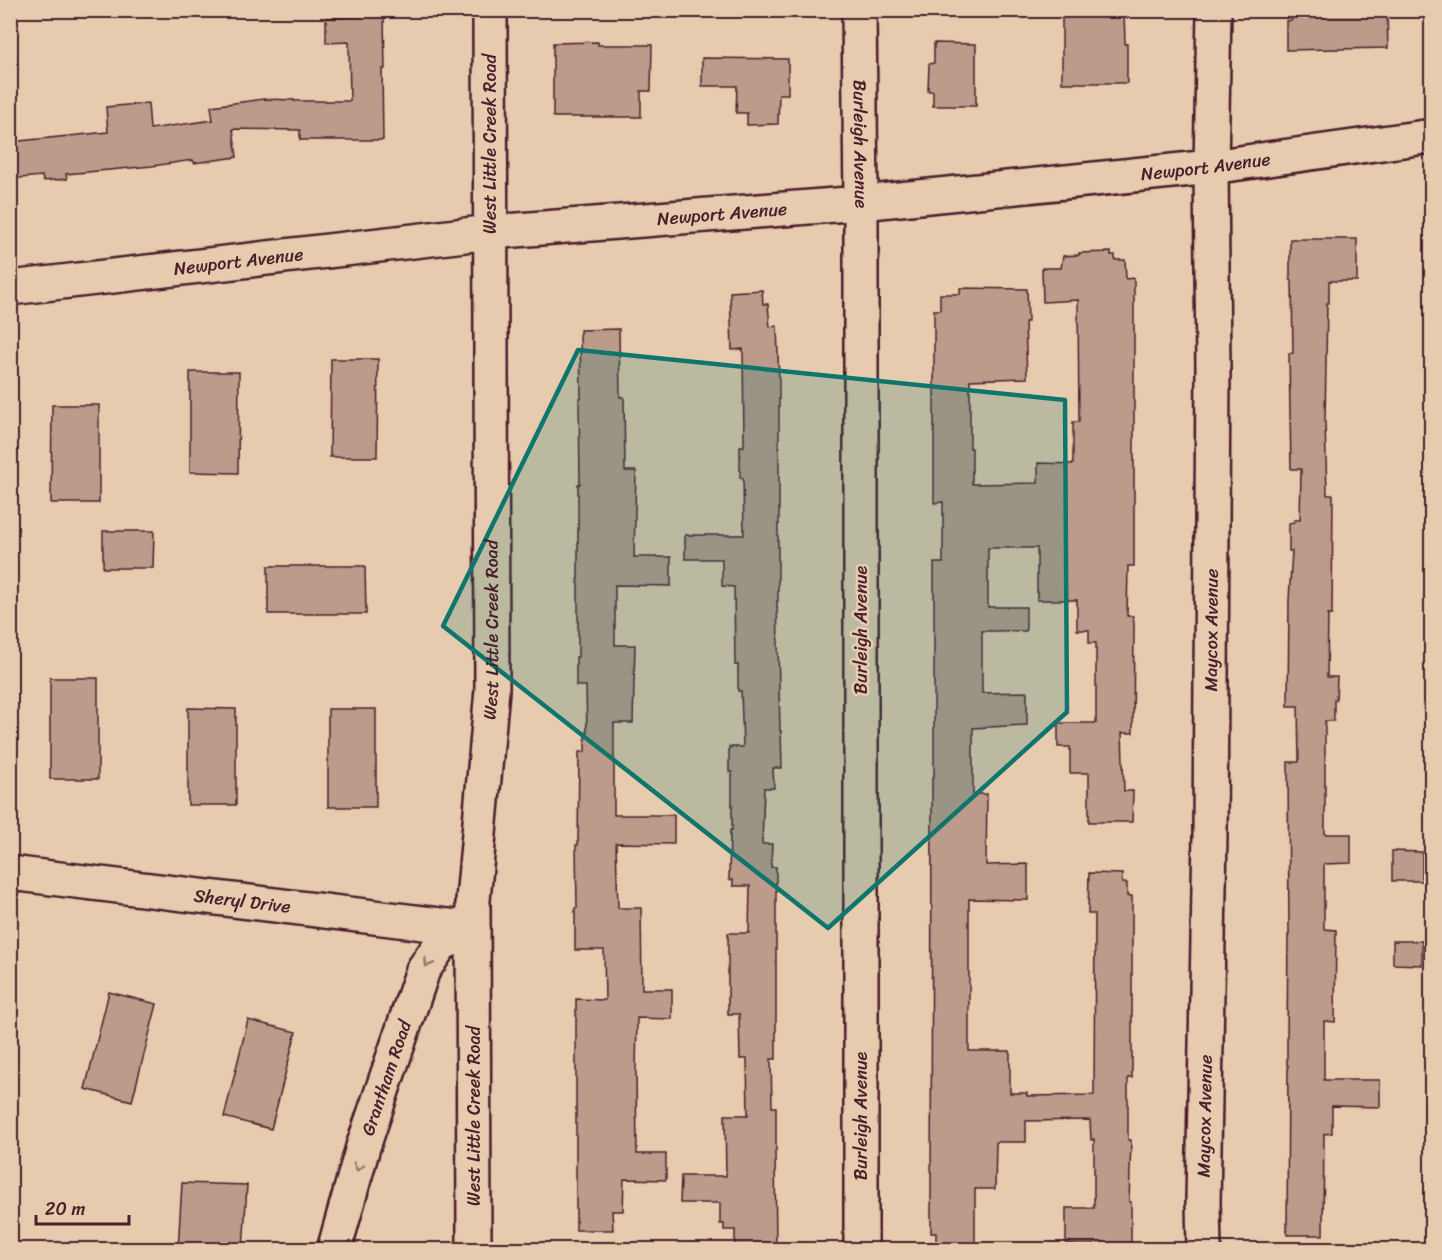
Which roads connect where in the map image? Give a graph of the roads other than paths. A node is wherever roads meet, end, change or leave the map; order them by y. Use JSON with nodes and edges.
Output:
{"nodes":[{"id":1,"x":490,"y":10,"type":"edge"},
{"id":2,"x":859,"y":10,"type":"edge"},
{"id":3,"x":1214,"y":10,"type":"edge"},
{"id":4,"x":1431,"y":136,"type":"edge"},
{"id":5,"x":1211,"y":167,"type":"junction"},
{"id":6,"x":861,"y":203,"type":"junction"},
{"id":7,"x":491,"y":232,"type":"junction"},
{"id":8,"x":10,"y":288,"type":"edge"},
{"id":9,"x":10,"y":873,"type":"edge"},
{"id":10,"x":473,"y":929,"type":"junction"},
{"id":11,"x":334,"y":1250,"type":"edge"},
{"id":12,"x":474,"y":1250,"type":"edge"},
{"id":13,"x":861,"y":1250,"type":"edge"},
{"id":14,"x":1204,"y":1250,"type":"edge"}],
"edges":[{"from":1,"to":7,"type":"street","name":"West Little Creek Road"},
{"from":2,"to":6,"type":"street","name":"Burleigh Avenue"},
{"from":3,"to":5,"type":"street","name":"Maycox Avenue"},
{"from":4,"to":5,"type":"street","name":"Newport Avenue"},
{"from":5,"to":6,"type":"street","name":"Newport Avenue"},
{"from":5,"to":14,"type":"street","name":"Maycox Avenue"},
{"from":6,"to":7,"type":"street","name":"Newport Avenue"},
{"from":6,"to":13,"type":"street","name":"Burleigh Avenue"},
{"from":7,"to":8,"type":"street","name":"Newport Avenue"},
{"from":7,"to":10,"type":"street","name":"West Little Creek Road"},
{"from":9,"to":10,"type":"street","name":"Sheryl Drive"},
{"from":10,"to":11,"type":"street","name":"Grantham Road","one_way":true},
{"from":10,"to":12,"type":"street","name":"West Little Creek Road"}]}
